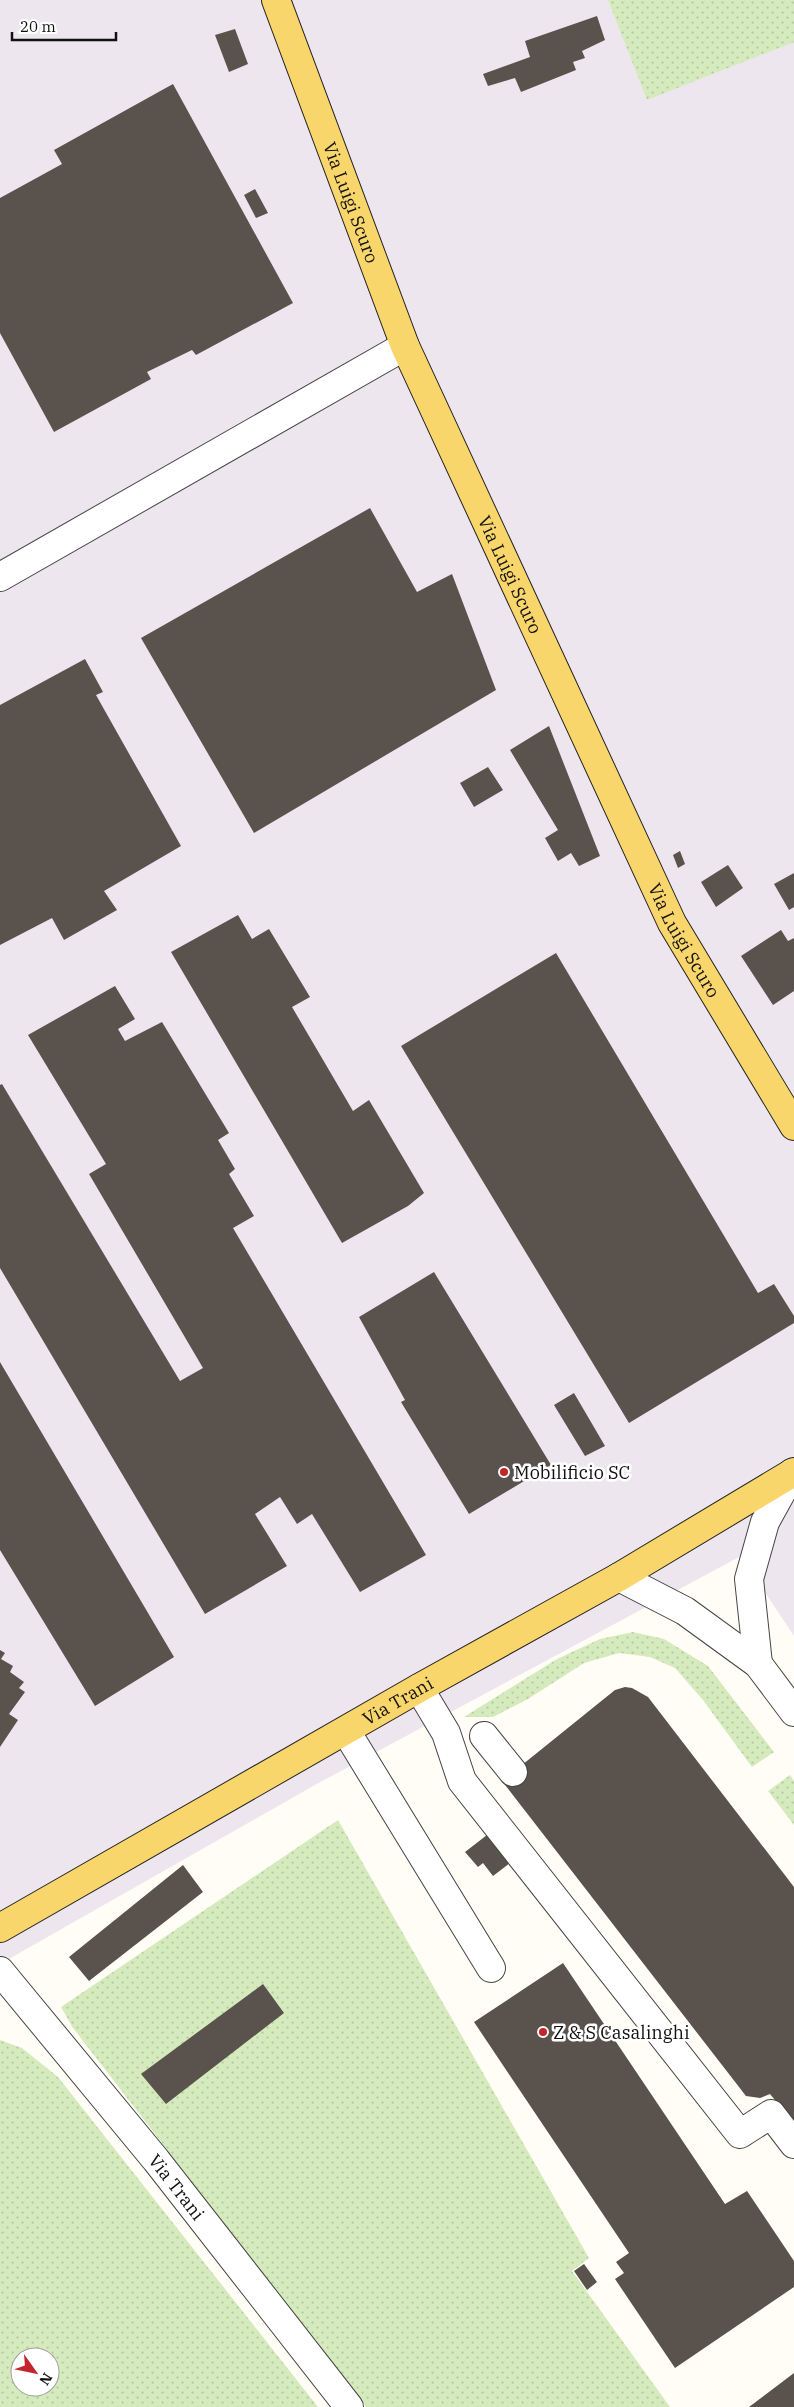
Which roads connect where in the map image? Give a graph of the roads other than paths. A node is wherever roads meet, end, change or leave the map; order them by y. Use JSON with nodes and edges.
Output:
{"nodes":[{"id":1,"x":276,"y":0,"type":"edge"},
{"id":2,"x":405,"y":346,"type":"junction"},
{"id":3,"x":0,"y":577,"type":"edge"},
{"id":4,"x":794,"y":1126,"type":"edge"},
{"id":5,"x":793,"y":1472,"type":"edge"},
{"id":6,"x":619,"y":1577,"type":"junction"},
{"id":7,"x":758,"y":1664,"type":"junction"},
{"id":8,"x":419,"y":1688,"type":"junction"},
{"id":9,"x":794,"y":1712,"type":"edge"},
{"id":10,"x":346,"y":1731,"type":"junction"},
{"id":11,"x":484,"y":1736,"type":"dead end"},
{"id":12,"x":513,"y":1772,"type":"dead end"},
{"id":13,"x":0,"y":1928,"type":"edge"},
{"id":14,"x":491,"y":1968,"type":"dead end"},
{"id":15,"x":0,"y":1971,"type":"edge"},
{"id":16,"x":794,"y":2144,"type":"edge"},
{"id":17,"x":349,"y":2407,"type":"edge"}],
"edges":[{"from":1,"to":2,"type":"main road","name":"Via Luigi Scuro"},
{"from":2,"to":3,"type":"street"},
{"from":2,"to":4,"type":"main road","name":"Via Luigi Scuro"},
{"from":5,"to":6,"type":"main road","name":"Via Trani"},
{"from":5,"to":7,"type":"street"},
{"from":6,"to":7,"type":"street"},
{"from":6,"to":8,"type":"main road","name":"Via Trani"},
{"from":7,"to":9,"type":"street"},
{"from":8,"to":10,"type":"main road","name":"Via Trani"},
{"from":8,"to":16,"type":"street"},
{"from":10,"to":13,"type":"main road","name":"Via Trani"},
{"from":10,"to":14,"type":"street"},
{"from":11,"to":12,"type":"street"},
{"from":15,"to":17,"type":"street","name":"Via Trani"}]}
